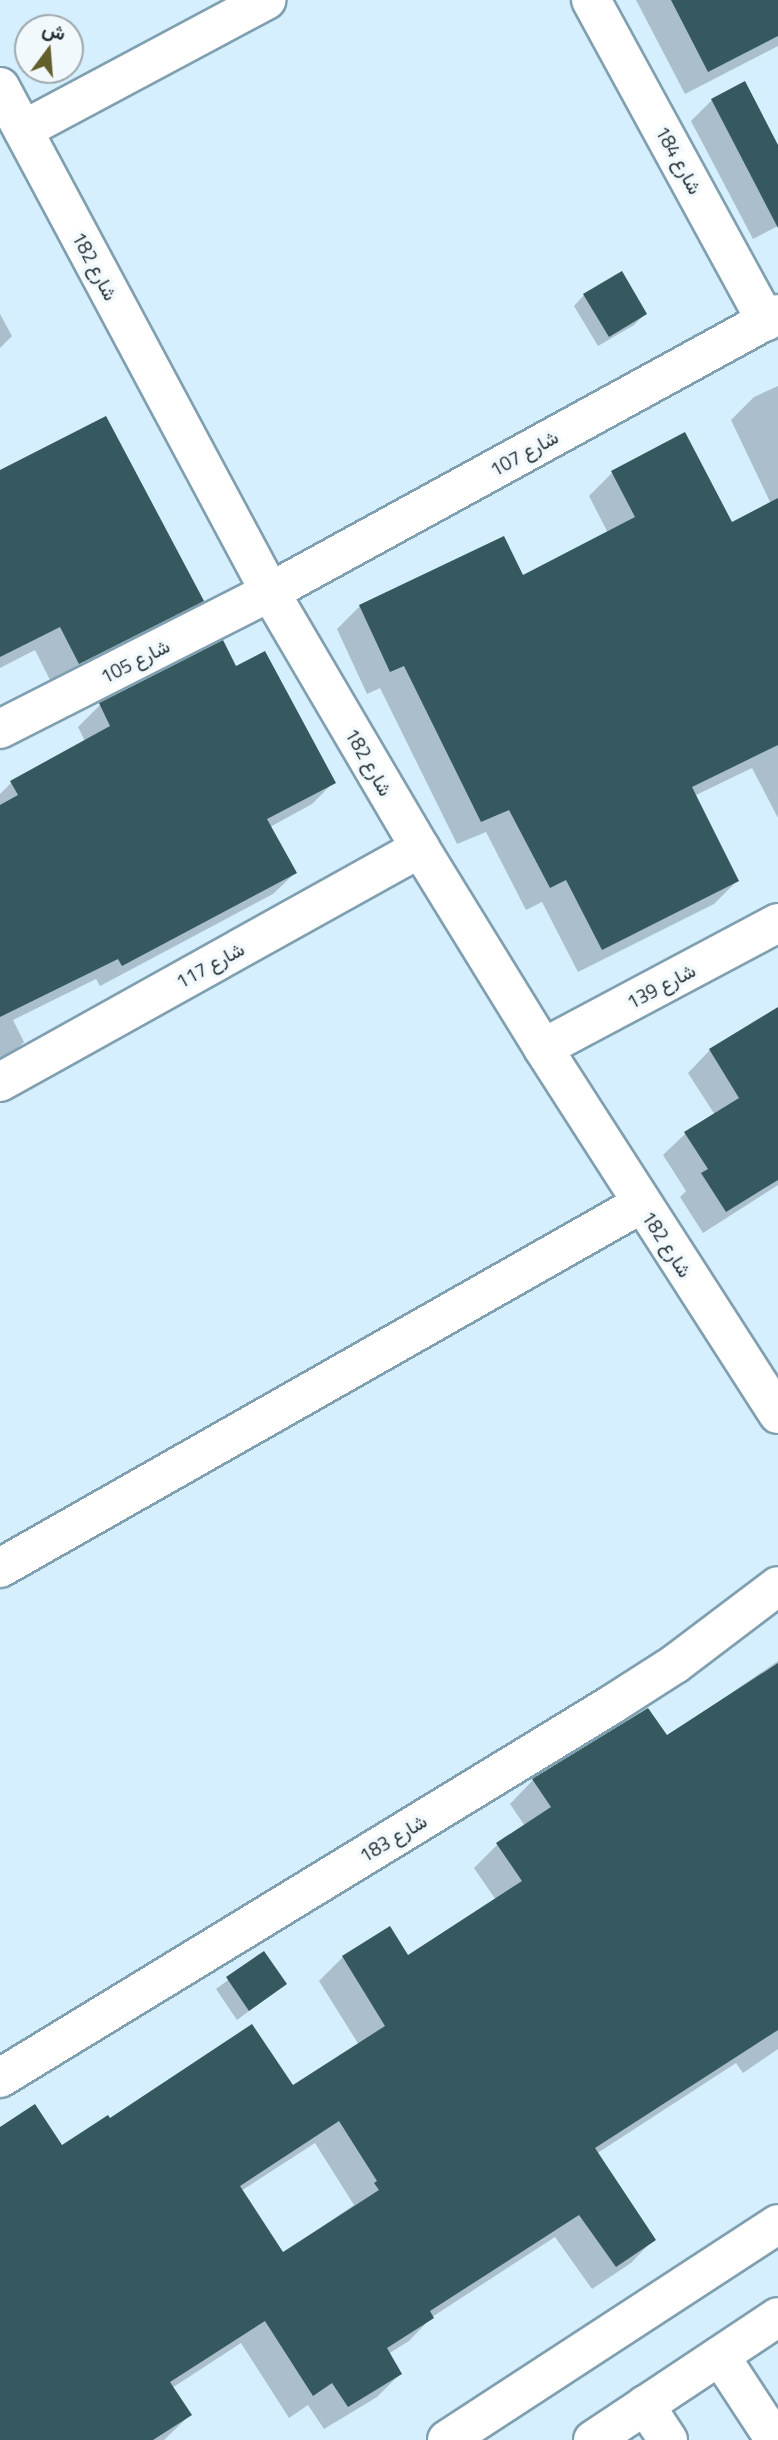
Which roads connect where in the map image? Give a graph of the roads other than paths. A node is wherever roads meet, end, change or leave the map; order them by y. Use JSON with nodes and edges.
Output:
{"nodes":[{"id":1,"x":267,"y":0,"type":"edge"},
{"id":2,"x":591,"y":0,"type":"edge"},
{"id":3,"x":0,"y":87,"type":"edge"},
{"id":4,"x":23,"y":130,"type":"junction"},
{"id":5,"x":772,"y":317,"type":"edge"},
{"id":6,"x":270,"y":592,"type":"junction"},
{"id":7,"x":0,"y":729,"type":"edge"},
{"id":8,"x":420,"y":848,"type":"junction"},
{"id":9,"x":778,"y":923,"type":"edge"},
{"id":10,"x":543,"y":1048,"type":"junction"},
{"id":11,"x":0,"y":1082,"type":"edge"},
{"id":12,"x":641,"y":1204,"type":"junction"},
{"id":13,"x":778,"y":1414,"type":"edge"},
{"id":14,"x":0,"y":1568,"type":"edge"},
{"id":15,"x":778,"y":1586,"type":"edge"},
{"id":16,"x":4,"y":2067,"type":"edge"},
{"id":17,"x":778,"y":2224,"type":"edge"},
{"id":18,"x":778,"y":2317,"type":"edge"},
{"id":19,"x":720,"y":2356,"type":"junction"},
{"id":20,"x":645,"y":2405,"type":"junction"},
{"id":21,"x":447,"y":2440,"type":"edge"},
{"id":22,"x":593,"y":2440,"type":"edge"},
{"id":23,"x":668,"y":2440,"type":"edge"},
{"id":24,"x":775,"y":2440,"type":"edge"}],
"edges":[{"from":1,"to":4,"type":"street"},
{"from":2,"to":5,"type":"street","name":"شارع 184"},
{"from":3,"to":4,"type":"street","name":"شارع 182"},
{"from":4,"to":6,"type":"street","name":"شارع 182"},
{"from":5,"to":6,"type":"street","name":"شارع 107"},
{"from":6,"to":7,"type":"street","name":"شارع 105"},
{"from":6,"to":8,"type":"street","name":"شارع 182"},
{"from":8,"to":10,"type":"street","name":"شارع 182"},
{"from":8,"to":11,"type":"street","name":"شارع 117"},
{"from":9,"to":10,"type":"street","name":"شارع 139"},
{"from":10,"to":12,"type":"street","name":"شارع 182"},
{"from":12,"to":13,"type":"street","name":"شارع 182"},
{"from":12,"to":14,"type":"street"},
{"from":15,"to":16,"type":"street","name":"شارع 183"},
{"from":17,"to":21,"type":"street"},
{"from":18,"to":19,"type":"street"},
{"from":19,"to":20,"type":"street"},
{"from":19,"to":24,"type":"street"},
{"from":20,"to":22,"type":"street"},
{"from":20,"to":23,"type":"street"}]}
